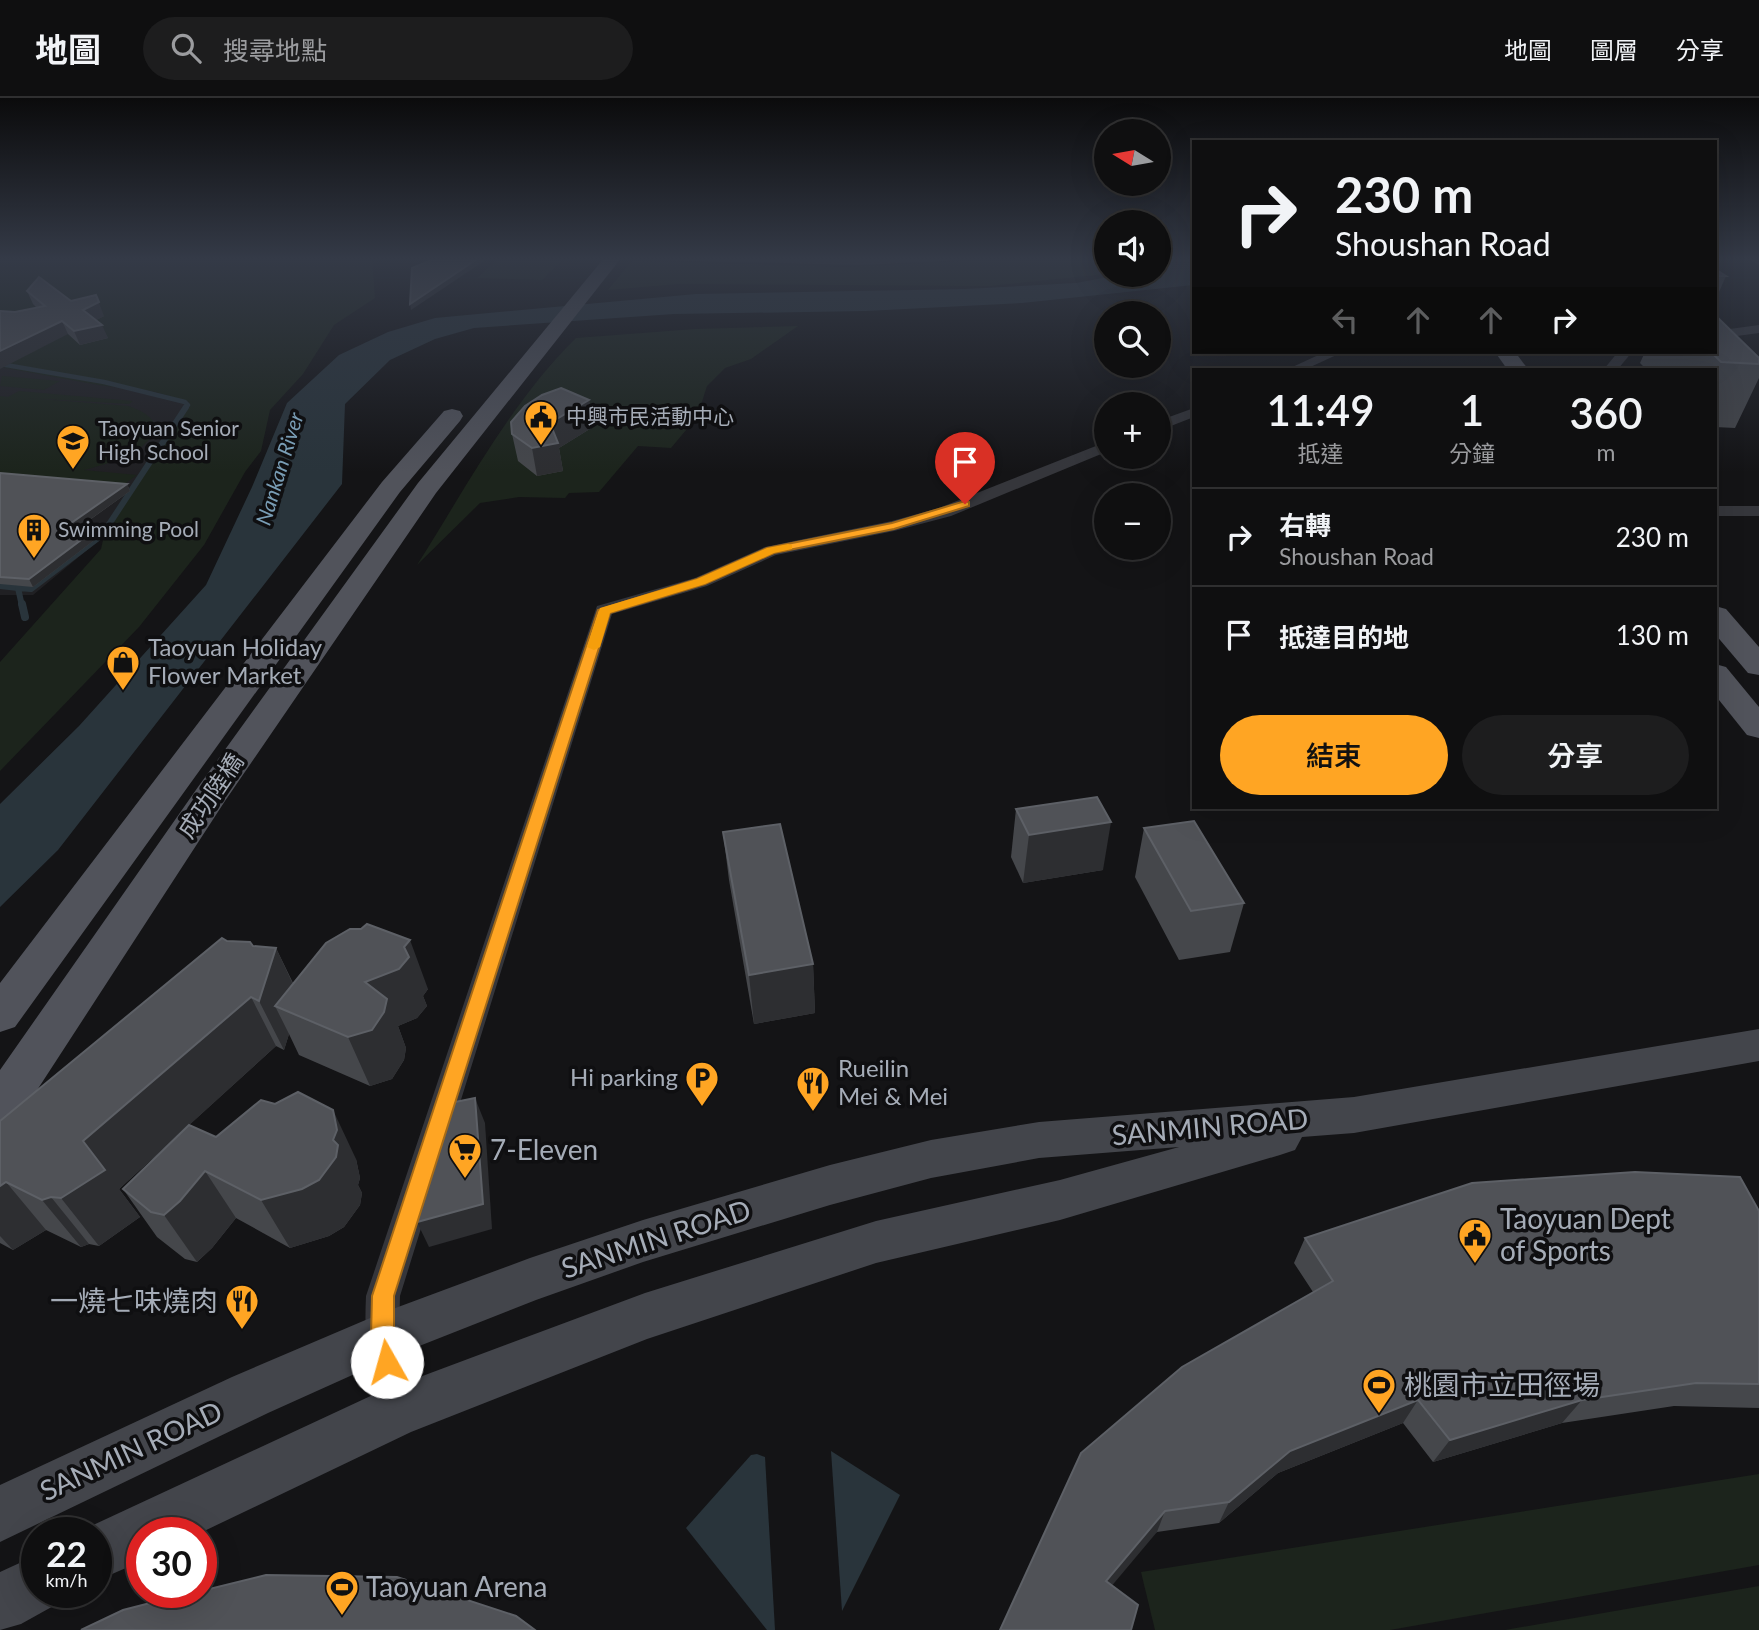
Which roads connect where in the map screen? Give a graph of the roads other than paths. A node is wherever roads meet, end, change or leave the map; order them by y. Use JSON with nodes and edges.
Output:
{"nodes":[{"id":1,"x":555,"y":328,"type":"edge"},
{"id":2,"x":1759,"y":329,"type":"edge"},
{"id":3,"x":1742,"y":331,"type":"junction"},
{"id":4,"x":1717,"y":334,"type":"edge"},
{"id":5,"x":1759,"y":339,"type":"edge"},
{"id":6,"x":1331,"y":354,"type":"edge"},
{"id":7,"x":1623,"y":354,"type":"edge"},
{"id":8,"x":1297,"y":368,"type":"edge"},
{"id":9,"x":1612,"y":368,"type":"edge"},
{"id":10,"x":463,"y":403,"type":"dead end"},
{"id":11,"x":1192,"y":413,"type":"edge"},
{"id":12,"x":1171,"y":422,"type":"edge"},
{"id":13,"x":1094,"y":452,"type":"edge"},
{"id":14,"x":1717,"y":511,"type":"edge"},
{"id":15,"x":1759,"y":511,"type":"edge"},
{"id":16,"x":1717,"y":617,"type":"edge"},
{"id":17,"x":1759,"y":666,"type":"edge"},
{"id":18,"x":1717,"y":676,"type":"edge"},
{"id":19,"x":1759,"y":728,"type":"edge"},
{"id":20,"x":0,"y":1015,"type":"edge"},
{"id":21,"x":1759,"y":1045,"type":"edge"},
{"id":22,"x":0,"y":1107,"type":"edge"},
{"id":23,"x":1354,"y":1115,"type":"junction"},
{"id":24,"x":382,"y":1337,"type":"junction"},
{"id":25,"x":396,"y":1412,"type":"junction"},
{"id":26,"x":0,"y":1514,"type":"edge"},
{"id":27,"x":112,"y":1545,"type":"edge"},
{"id":28,"x":21,"y":1592,"type":"edge"},
{"id":29,"x":0,"y":1603,"type":"edge"}],
"edges":[{"from":1,"to":22,"type":"main road","name":"成功陸橋"},
{"from":2,"to":3,"type":"street"},
{"from":3,"to":4,"type":"street"},
{"from":3,"to":5,"type":"street"},
{"from":6,"to":8,"type":"street"},
{"from":7,"to":9,"type":"street"},
{"from":10,"to":20,"type":"main road","name":"成功陸橋"},
{"from":11,"to":12,"type":"street"},
{"from":13,"to":24,"type":"street"},
{"from":14,"to":15,"type":"street"},
{"from":16,"to":17,"type":"main road"},
{"from":18,"to":19,"type":"main road"},
{"from":21,"to":23,"type":"street","name":"SANMIN ROAD"},
{"from":23,"to":24,"type":"street","name":"SANMIN ROAD"},
{"from":23,"to":25,"type":"street","name":"SANMIN ROAD"},
{"from":24,"to":25,"type":"street"},
{"from":24,"to":26,"type":"street","name":"SANMIN ROAD"},
{"from":25,"to":27,"type":"street","name":"SANMIN ROAD"},
{"from":28,"to":29,"type":"street"}]}
